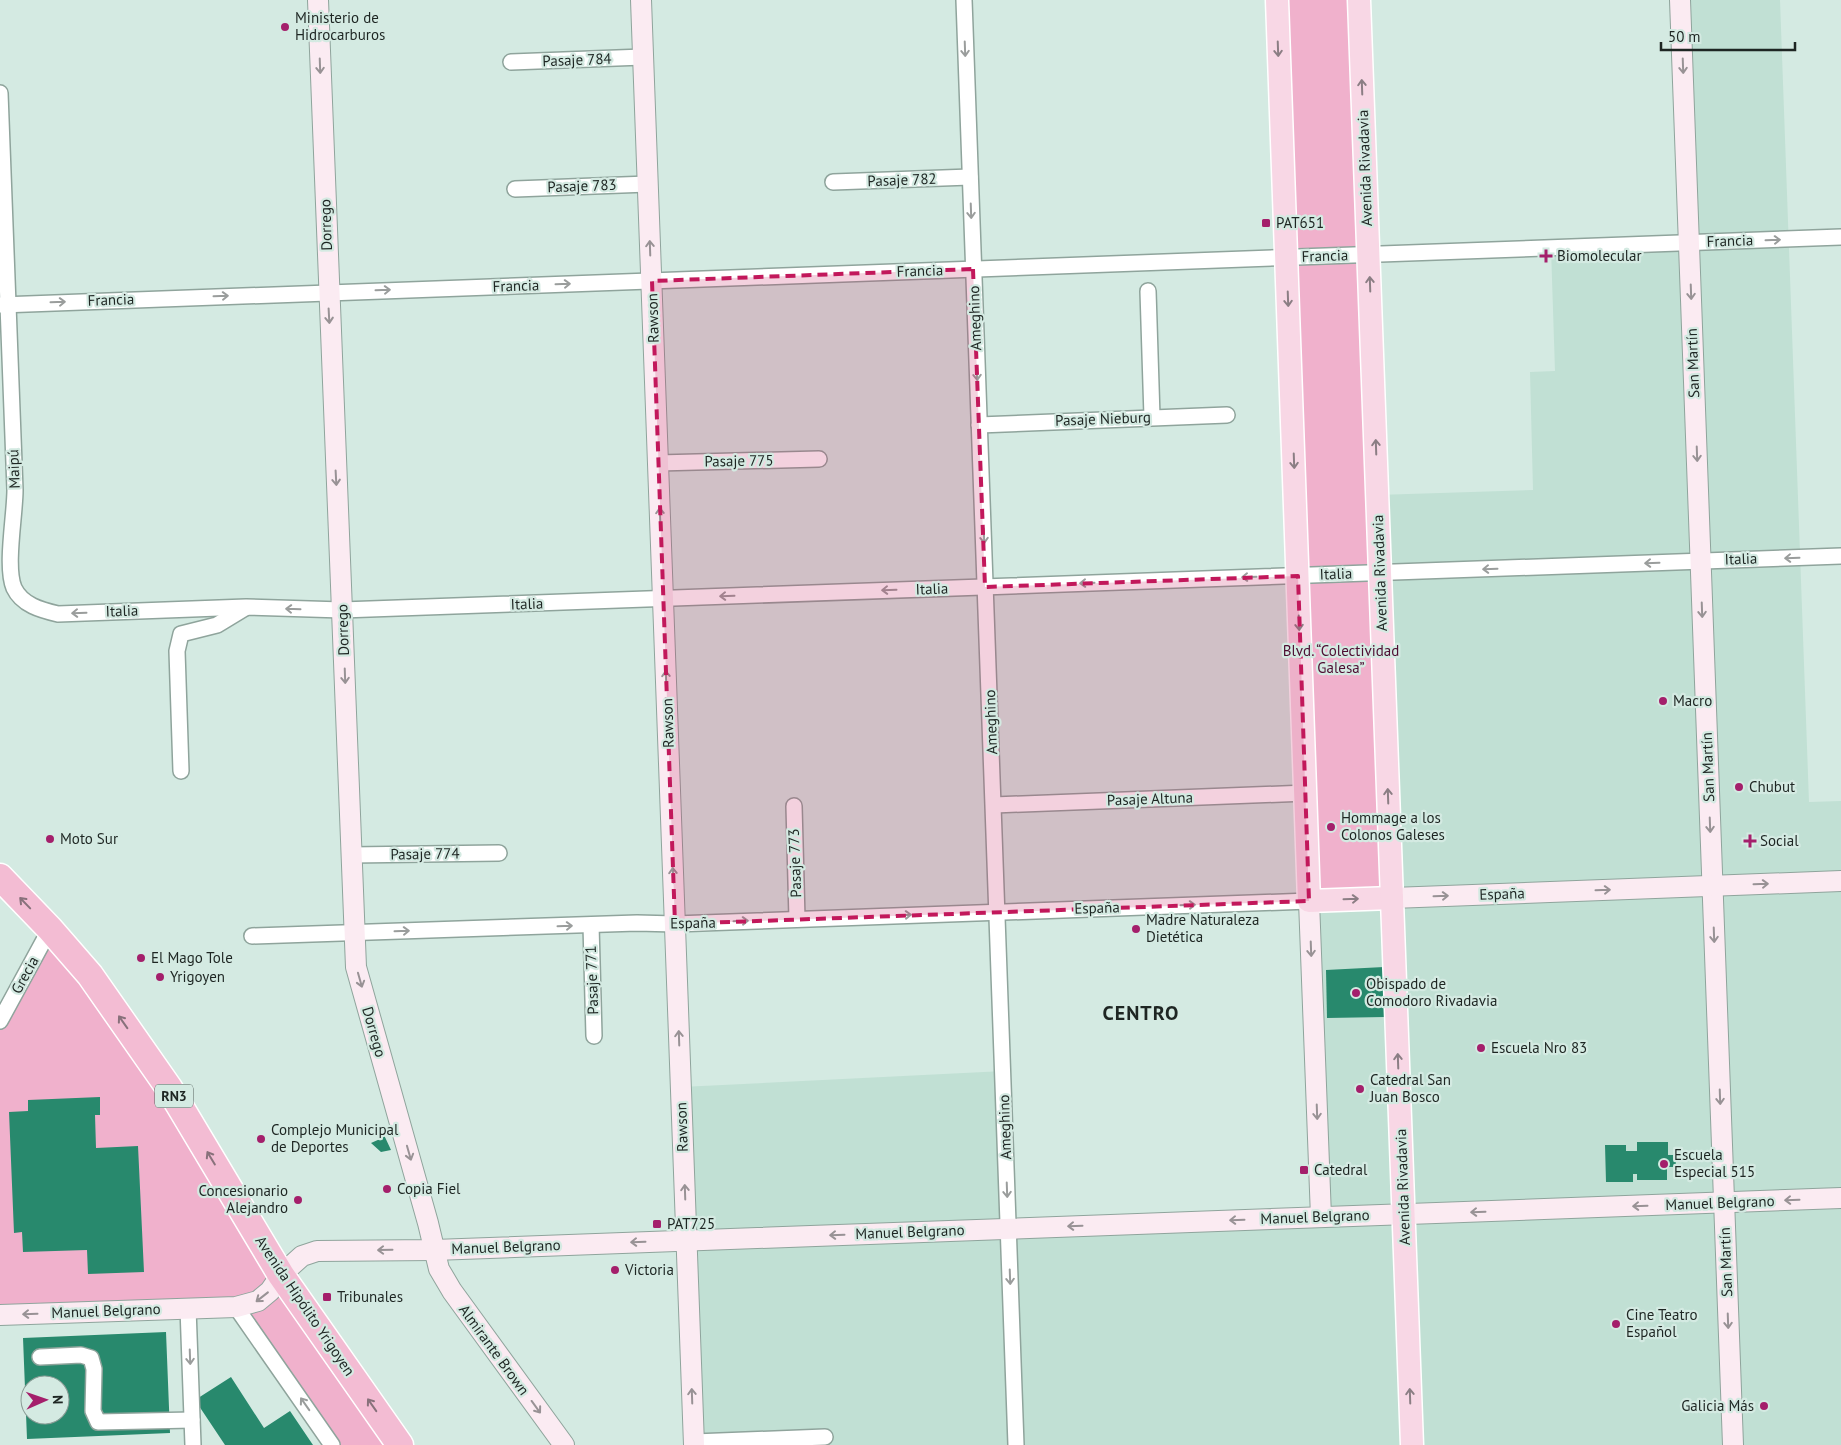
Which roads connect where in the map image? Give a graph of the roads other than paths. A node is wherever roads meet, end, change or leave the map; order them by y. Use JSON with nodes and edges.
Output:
{"nodes":[{"id":1,"x":318,"y":0,"type":"edge"},
{"id":2,"x":641,"y":0,"type":"edge"},
{"id":3,"x":964,"y":0,"type":"edge"},
{"id":4,"x":1277,"y":0,"type":"edge"},
{"id":5,"x":1359,"y":0,"type":"edge"},
{"id":6,"x":1680,"y":0,"type":"edge"},
{"id":7,"x":643,"y":57,"type":"junction"},
{"id":8,"x":511,"y":62,"type":"dead end"},
{"id":9,"x":0,"y":93,"type":"edge"},
{"id":10,"x":970,"y":177,"type":"junction"},
{"id":11,"x":834,"y":182,"type":"dead end"},
{"id":12,"x":648,"y":184,"type":"junction"},
{"id":13,"x":515,"y":189,"type":"dead end"},
{"id":14,"x":1841,"y":237,"type":"edge"},
{"id":15,"x":1689,"y":243,"type":"junction"},
{"id":16,"x":1369,"y":254,"type":"junction"},
{"id":17,"x":1286,"y":258,"type":"junction"},
{"id":18,"x":974,"y":269,"type":"junction"},
{"id":19,"x":652,"y":281,"type":"junction"},
{"id":20,"x":1148,"y":291,"type":"dead end"},
{"id":21,"x":328,"y":292,"type":"junction"},
{"id":22,"x":5,"y":304,"type":"edge"},
{"id":23,"x":1227,"y":414,"type":"dead end"},
{"id":24,"x":1152,"y":417,"type":"junction"},
{"id":25,"x":980,"y":425,"type":"junction"},
{"id":26,"x":819,"y":459,"type":"dead end"},
{"id":27,"x":658,"y":463,"type":"junction"},
{"id":28,"x":1841,"y":556,"type":"edge"},
{"id":29,"x":1701,"y":561,"type":"junction"},
{"id":30,"x":1380,"y":572,"type":"junction"},
{"id":31,"x":1298,"y":576,"type":"junction"},
{"id":32,"x":986,"y":587,"type":"junction"},
{"id":33,"x":663,"y":599,"type":"junction"},
{"id":34,"x":24,"y":602,"type":"joint"},
{"id":35,"x":246,"y":607,"type":"junction"},
{"id":36,"x":342,"y":610,"type":"junction"},
{"id":37,"x":181,"y":770,"type":"dead end"},
{"id":38,"x":1306,"y":793,"type":"junction"},
{"id":39,"x":994,"y":805,"type":"junction"},
{"id":40,"x":794,"y":806,"type":"dead end"},
{"id":41,"x":499,"y":853,"type":"dead end"},
{"id":42,"x":351,"y":855,"type":"junction"},
{"id":43,"x":0,"y":877,"type":"edge"},
{"id":44,"x":1841,"y":881,"type":"edge"},
{"id":45,"x":1713,"y":886,"type":"junction"},
{"id":46,"x":1392,"y":898,"type":"junction"},
{"id":47,"x":1309,"y":901,"type":"junction"},
{"id":48,"x":998,"y":912,"type":"junction"},
{"id":49,"x":797,"y":920,"type":"junction"},
{"id":50,"x":675,"y":924,"type":"junction"},
{"id":51,"x":591,"y":925,"type":"junction"},
{"id":52,"x":50,"y":929,"type":"junction"},
{"id":53,"x":354,"y":932,"type":"junction"},
{"id":54,"x":252,"y":936,"type":"dead end"},
{"id":55,"x":0,"y":1021,"type":"edge"},
{"id":56,"x":594,"y":1036,"type":"dead end"},
{"id":57,"x":1841,"y":1198,"type":"edge"},
{"id":58,"x":1724,"y":1202,"type":"junction"},
{"id":59,"x":1404,"y":1214,"type":"junction"},
{"id":60,"x":1321,"y":1217,"type":"junction"},
{"id":61,"x":1008,"y":1229,"type":"junction"},
{"id":62,"x":687,"y":1240,"type":"junction"},
{"id":63,"x":434,"y":1250,"type":"junction"},
{"id":64,"x":281,"y":1276,"type":"junction"},
{"id":65,"x":236,"y":1307,"type":"junction"},
{"id":66,"x":188,"y":1308,"type":"junction"},
{"id":67,"x":0,"y":1315,"type":"edge"},
{"id":68,"x":40,"y":1357,"type":"dead end"},
{"id":69,"x":192,"y":1420,"type":"junction"},
{"id":70,"x":824,"y":1437,"type":"dead end"},
{"id":71,"x":694,"y":1444,"type":"edge"},
{"id":72,"x":193,"y":1445,"type":"edge"},
{"id":73,"x":332,"y":1445,"type":"edge"},
{"id":74,"x":400,"y":1445,"type":"edge"},
{"id":75,"x":564,"y":1445,"type":"edge"},
{"id":76,"x":1016,"y":1445,"type":"edge"},
{"id":77,"x":1412,"y":1445,"type":"edge"},
{"id":78,"x":1733,"y":1445,"type":"edge"}],
"edges":[{"from":1,"to":21,"type":"street","name":"Dorrego","one_way":true},
{"from":2,"to":7,"type":"street","name":"Rawson"},
{"from":3,"to":10,"type":"street","name":"Ameghino","one_way":true},
{"from":4,"to":17,"type":"main road","one_way":true},
{"from":16,"to":5,"type":"main road","name":"Avenida Rivadavia","one_way":true},
{"from":6,"to":15,"type":"street","name":"San Martín","one_way":true},
{"from":7,"to":8,"type":"street","name":"Pasaje 784"},
{"from":7,"to":12,"type":"street","name":"Rawson"},
{"from":9,"to":22,"type":"street","name":"Maipú"},
{"from":10,"to":11,"type":"street","name":"Pasaje 782"},
{"from":10,"to":18,"type":"street","name":"Ameghino","one_way":true},
{"from":12,"to":13,"type":"street","name":"Pasaje 783"},
{"from":19,"to":12,"type":"street","name":"Rawson","one_way":true},
{"from":15,"to":14,"type":"street","name":"Francia","one_way":true},
{"from":15,"to":16,"type":"street","name":"Francia"},
{"from":15,"to":29,"type":"street","name":"San Martín","one_way":true},
{"from":16,"to":17,"type":"street","name":"Francia"},
{"from":30,"to":16,"type":"main road","name":"Avenida Rivadavia","one_way":true},
{"from":17,"to":18,"type":"street","name":"Francia"},
{"from":17,"to":31,"type":"main road","one_way":true},
{"from":18,"to":19,"type":"street","name":"Francia"},
{"from":18,"to":25,"type":"street","name":"Ameghino","one_way":true},
{"from":21,"to":19,"type":"street","name":"Francia","one_way":true},
{"from":19,"to":27,"type":"street","name":"Rawson"},
{"from":20,"to":24,"type":"street"},
{"from":22,"to":21,"type":"street","name":"Francia","one_way":true},
{"from":21,"to":36,"type":"street","name":"Dorrego","one_way":true},
{"from":22,"to":34,"type":"street","name":"Maipú"},
{"from":23,"to":24,"type":"street","name":"Pasaje Nieburg"},
{"from":24,"to":25,"type":"street","name":"Pasaje Nieburg"},
{"from":25,"to":32,"type":"street","name":"Ameghino","one_way":true},
{"from":26,"to":27,"type":"street","name":"Pasaje 775"},
{"from":33,"to":27,"type":"street","name":"Rawson","one_way":true},
{"from":28,"to":29,"type":"street","name":"Italia","one_way":true},
{"from":29,"to":30,"type":"street","name":"Italia","one_way":true},
{"from":29,"to":45,"type":"street","name":"San Martín","one_way":true},
{"from":30,"to":31,"type":"street","name":"Italia"},
{"from":46,"to":30,"type":"main road","name":"Avenida Rivadavia","one_way":true},
{"from":31,"to":32,"type":"street","name":"Italia","one_way":true},
{"from":31,"to":38,"type":"main road","one_way":true},
{"from":32,"to":33,"type":"street","name":"Italia","one_way":true},
{"from":32,"to":39,"type":"street","name":"Ameghino"},
{"from":33,"to":36,"type":"street","name":"Italia"},
{"from":50,"to":33,"type":"street","name":"Rawson","one_way":true},
{"from":35,"to":34,"type":"street","name":"Italia","one_way":true},
{"from":36,"to":35,"type":"street","name":"Italia","one_way":true},
{"from":35,"to":37,"type":"street"},
{"from":36,"to":42,"type":"street","name":"Dorrego","one_way":true},
{"from":38,"to":39,"type":"street","name":"Pasaje Altuna"},
{"from":38,"to":47,"type":"main road"},
{"from":39,"to":48,"type":"street","name":"Ameghino"},
{"from":40,"to":49,"type":"street","name":"Pasaje 773"},
{"from":41,"to":42,"type":"street","name":"Pasaje 774"},
{"from":42,"to":53,"type":"street","name":"Dorrego"},
{"from":52,"to":43,"type":"highway","name":"Avenida Hipólito Yrigoyen","number":"RN3","one_way":true},
{"from":45,"to":44,"type":"street","name":"España","one_way":true},
{"from":46,"to":45,"type":"street","name":"España","one_way":true},
{"from":45,"to":58,"type":"street","name":"San Martín","one_way":true},
{"from":47,"to":46,"type":"main road","name":"España","one_way":true},
{"from":59,"to":46,"type":"main road","name":"Avenida Rivadavia","one_way":true},
{"from":48,"to":47,"type":"street","name":"España","one_way":true},
{"from":47,"to":60,"type":"street","one_way":true},
{"from":49,"to":48,"type":"street","name":"España","one_way":true},
{"from":48,"to":61,"type":"street","name":"Ameghino","one_way":true},
{"from":50,"to":49,"type":"street","name":"España","one_way":true},
{"from":50,"to":51,"type":"street","name":"España"},
{"from":62,"to":50,"type":"street","name":"Rawson","one_way":true},
{"from":53,"to":51,"type":"street","name":"España","one_way":true},
{"from":51,"to":56,"type":"street","name":"Pasaje 771"},
{"from":52,"to":55,"type":"street","name":"Grecia"},
{"from":64,"to":52,"type":"highway","name":"Avenida Hipólito Yrigoyen","number":"RN3","one_way":true},
{"from":53,"to":54,"type":"street","name":"España"},
{"from":53,"to":63,"type":"street","name":"Dorrego","one_way":true},
{"from":57,"to":58,"type":"street","name":"Manuel Belgrano","one_way":true},
{"from":58,"to":59,"type":"street","name":"Manuel Belgrano","one_way":true},
{"from":58,"to":78,"type":"street","name":"San Martín","one_way":true},
{"from":59,"to":60,"type":"street","name":"Manuel Belgrano"},
{"from":77,"to":59,"type":"main road","name":"Avenida Rivadavia","one_way":true},
{"from":60,"to":61,"type":"street","name":"Manuel Belgrano","one_way":true},
{"from":61,"to":62,"type":"street","name":"Manuel Belgrano","one_way":true},
{"from":61,"to":76,"type":"street","name":"Ameghino","one_way":true},
{"from":62,"to":63,"type":"street","name":"Manuel Belgrano","one_way":true},
{"from":71,"to":62,"type":"street","name":"Rawson","one_way":true},
{"from":63,"to":64,"type":"street","name":"Manuel Belgrano","one_way":true},
{"from":63,"to":75,"type":"street","name":"Almirante Brown","one_way":true},
{"from":64,"to":65,"type":"street","name":"Manuel Belgrano","one_way":true},
{"from":74,"to":64,"type":"highway","name":"Avenida Hipólito Yrigoyen","number":"RN3","one_way":true},
{"from":65,"to":66,"type":"street","name":"Manuel Belgrano"},
{"from":73,"to":65,"type":"street","one_way":true},
{"from":66,"to":67,"type":"street","name":"Manuel Belgrano","one_way":true},
{"from":66,"to":69,"type":"street","one_way":true},
{"from":68,"to":69,"type":"street"},
{"from":69,"to":72,"type":"street"},
{"from":70,"to":71,"type":"street"}]}
